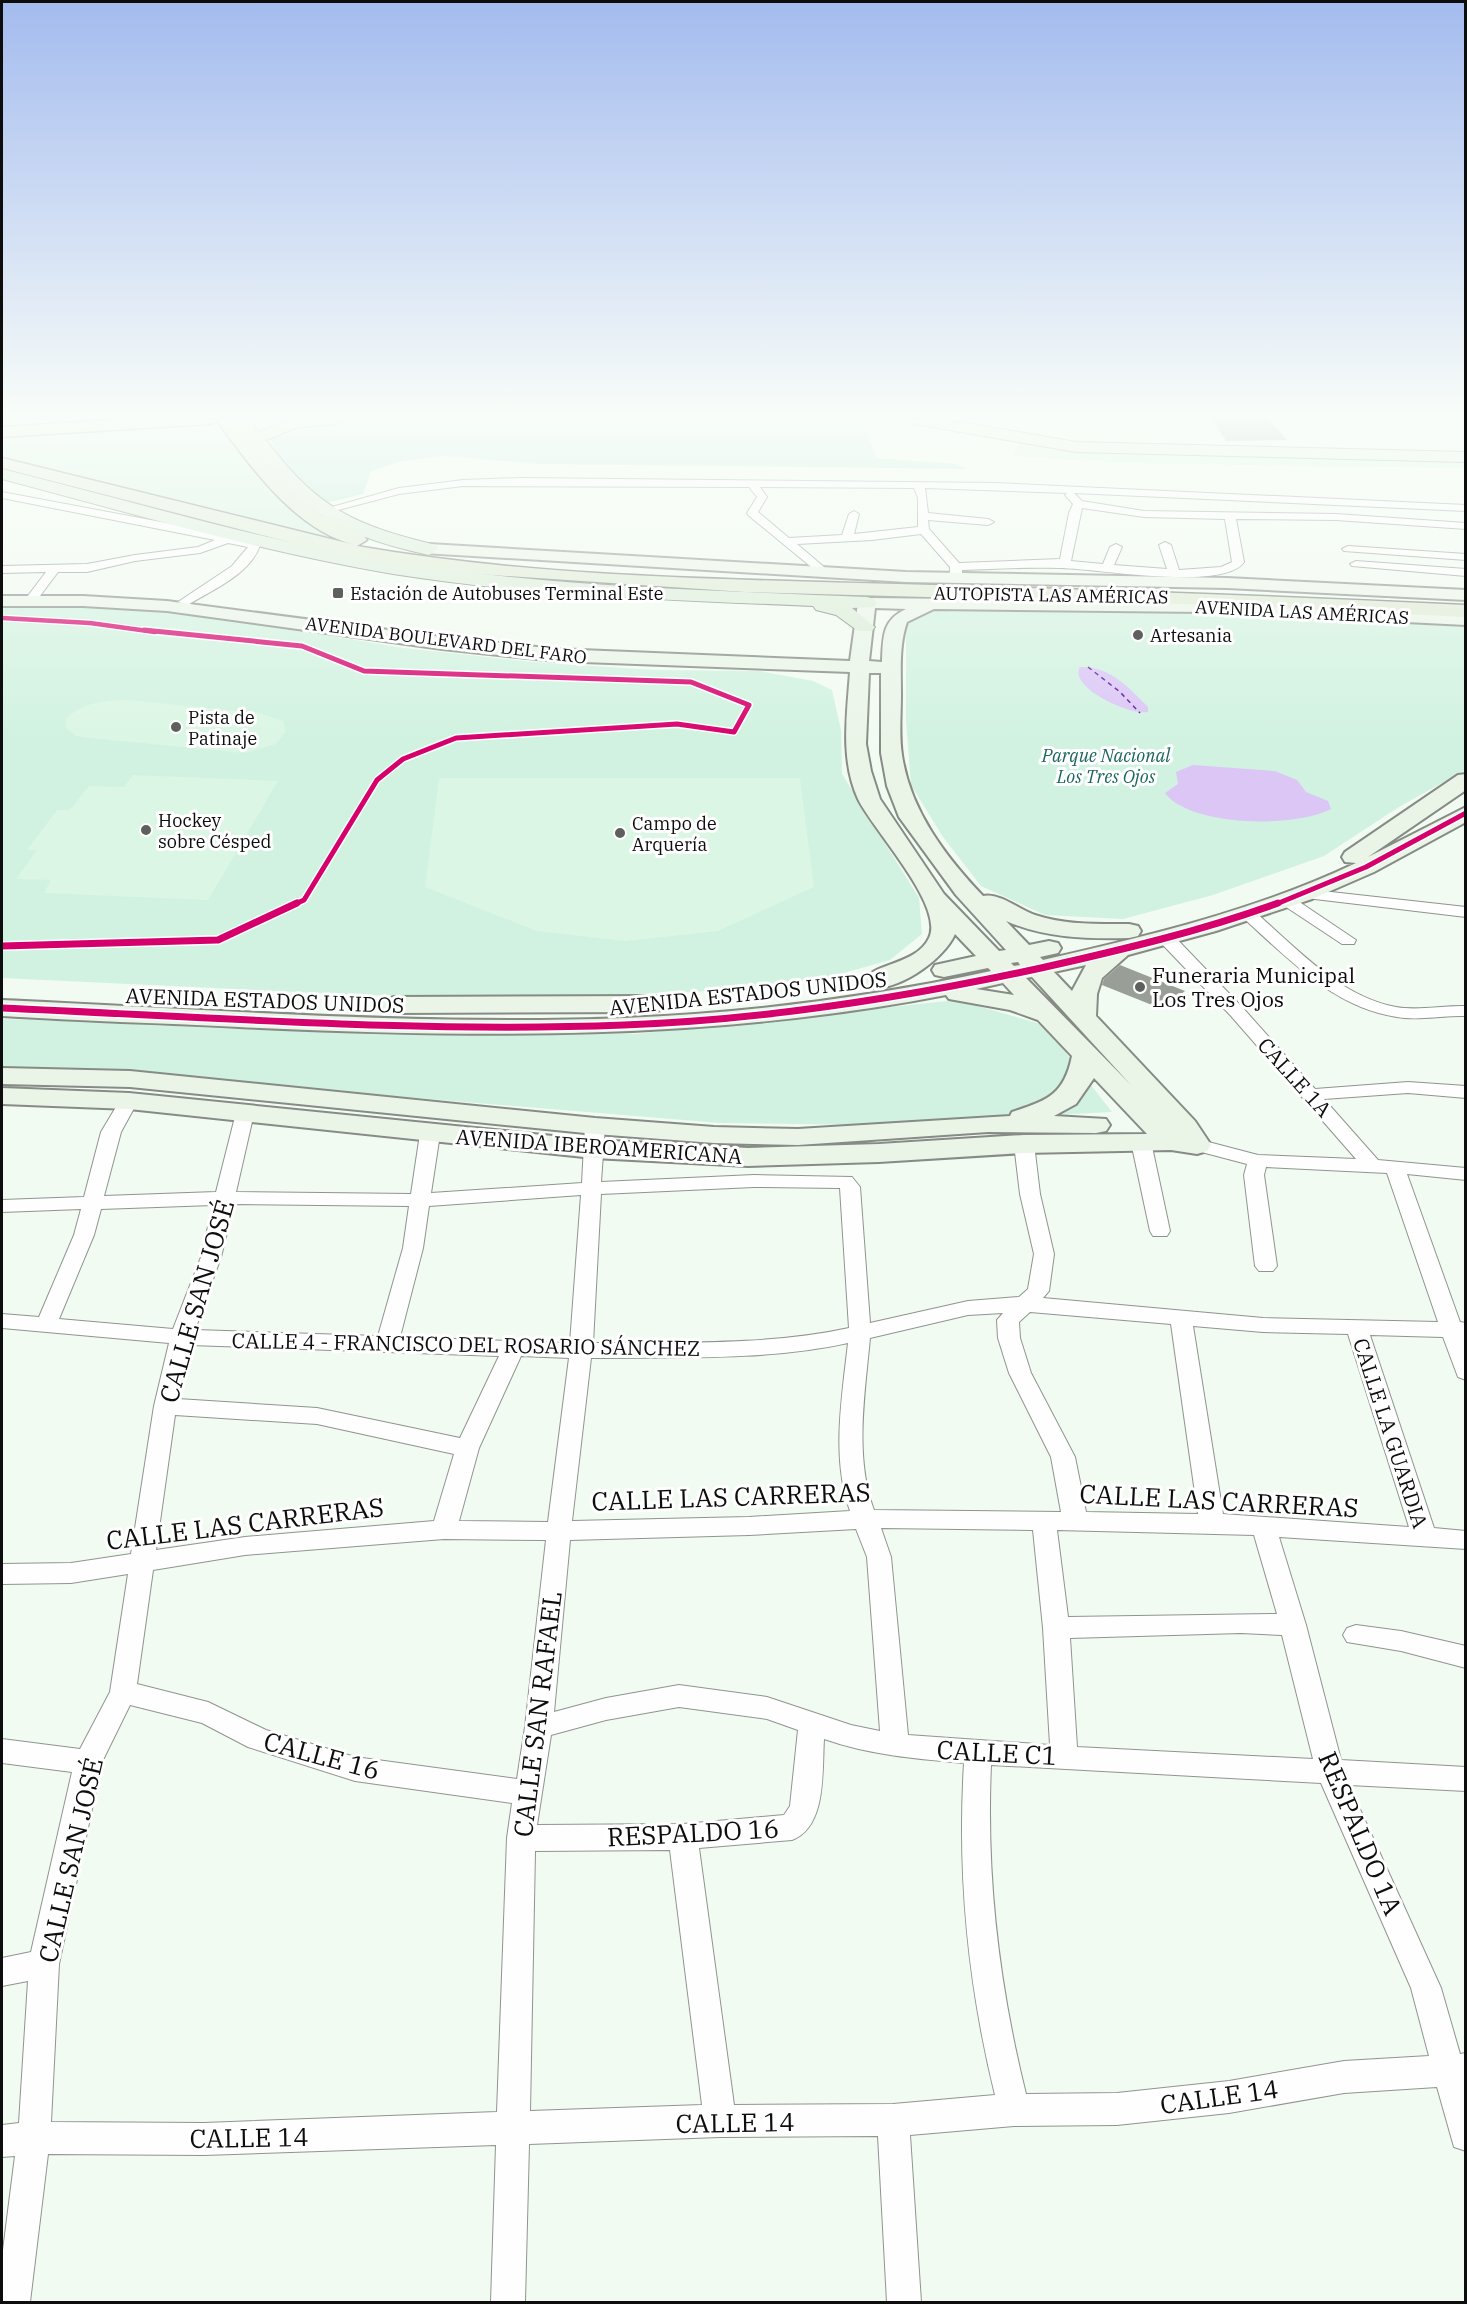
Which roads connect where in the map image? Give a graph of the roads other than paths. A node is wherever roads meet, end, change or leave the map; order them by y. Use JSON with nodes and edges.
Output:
{"nodes":[{"id":1,"x":169,"y":527,"type":"edge"},
{"id":2,"x":182,"y":527,"type":"edge"},
{"id":3,"x":254,"y":527,"type":"edge"},
{"id":4,"x":328,"y":527,"type":"edge"},
{"id":5,"x":352,"y":527,"type":"edge"},
{"id":6,"x":769,"y":527,"type":"edge"},
{"id":7,"x":850,"y":527,"type":"edge"},
{"id":8,"x":924,"y":527,"type":"edge"},
{"id":9,"x":1072,"y":527,"type":"edge"},
{"id":10,"x":1232,"y":527,"type":"edge"},
{"id":11,"x":924,"y":530,"type":"junction"},
{"id":12,"x":230,"y":538,"type":"junction"},
{"id":13,"x":847,"y":538,"type":"junction"},
{"id":14,"x":788,"y":541,"type":"junction"},
{"id":15,"x":1165,"y":545,"type":"dead end"},
{"id":16,"x":1116,"y":547,"type":"dead end"},
{"id":17,"x":255,"y":548,"type":"junction"},
{"id":18,"x":429,"y":549,"type":"junction"},
{"id":19,"x":1348,"y":549,"type":"dead end"},
{"id":20,"x":1466,"y":557,"type":"edge"},
{"id":21,"x":1061,"y":564,"type":"junction"},
{"id":22,"x":1356,"y":564,"type":"dead end"},
{"id":23,"x":1108,"y":567,"type":"junction"},
{"id":24,"x":2,"y":569,"type":"edge"},
{"id":25,"x":54,"y":569,"type":"junction"},
{"id":26,"x":1174,"y":572,"type":"junction"},
{"id":27,"x":825,"y":573,"type":"junction"},
{"id":28,"x":956,"y":573,"type":"junction"},
{"id":29,"x":1466,"y":573,"type":"edge"},
{"id":30,"x":448,"y":576,"type":"joint"},
{"id":31,"x":882,"y":583,"type":"junction"},
{"id":32,"x":729,"y":590,"type":"junction"},
{"id":33,"x":1466,"y":595,"type":"edge"},
{"id":34,"x":2,"y":596,"type":"edge"},
{"id":35,"x":32,"y":598,"type":"junction"},
{"id":36,"x":2,"y":601,"type":"edge"},
{"id":37,"x":184,"y":602,"type":"junction"},
{"id":38,"x":867,"y":603,"type":"junction"},
{"id":39,"x":933,"y":603,"type":"junction"},
{"id":40,"x":1030,"y":604,"type":"junction"},
{"id":41,"x":1466,"y":604,"type":"edge"},
{"id":42,"x":1466,"y":611,"type":"edge"},
{"id":43,"x":1466,"y":620,"type":"edge"},
{"id":44,"x":862,"y":647,"type":"junction"},
{"id":45,"x":891,"y":663,"type":"junction"},
{"id":46,"x":752,"y":664,"type":"junction"},
{"id":47,"x":857,"y":708,"type":"junction"},
{"id":48,"x":1466,"y":780,"type":"edge"},
{"id":49,"x":1466,"y":797,"type":"edge"},
{"id":50,"x":1466,"y":813,"type":"edge"},
{"id":51,"x":1466,"y":825,"type":"edge"},
{"id":52,"x":1353,"y":857,"type":"junction"},
{"id":53,"x":1381,"y":859,"type":"junction"},
{"id":54,"x":964,"y":890,"type":"junction"},
{"id":55,"x":1295,"y":897,"type":"junction"},
{"id":56,"x":935,"y":899,"type":"junction"},
{"id":57,"x":1466,"y":912,"type":"edge"},
{"id":58,"x":1247,"y":913,"type":"junction"},
{"id":59,"x":1166,"y":938,"type":"junction"},
{"id":60,"x":1348,"y":940,"type":"dead end"},
{"id":61,"x":1124,"y":941,"type":"junction"},
{"id":62,"x":1030,"y":961,"type":"junction"},
{"id":63,"x":1001,"y":968,"type":"junction"},
{"id":64,"x":874,"y":982,"type":"junction"},
{"id":65,"x":2,"y":989,"type":"edge"},
{"id":66,"x":911,"y":995,"type":"junction"},
{"id":67,"x":2,"y":1008,"type":"edge"},
{"id":68,"x":1466,"y":1011,"type":"edge"},
{"id":69,"x":1048,"y":1015,"type":"junction"},
{"id":70,"x":1083,"y":1016,"type":"junction"},
{"id":71,"x":1086,"y":1054,"type":"junction"},
{"id":72,"x":2,"y":1076,"type":"edge"},
{"id":73,"x":1466,"y":1092,"type":"edge"},
{"id":74,"x":1312,"y":1095,"type":"junction"},
{"id":75,"x":2,"y":1096,"type":"edge"},
{"id":76,"x":129,"y":1101,"type":"junction"},
{"id":77,"x":245,"y":1113,"type":"junction"},
{"id":78,"x":1003,"y":1124,"type":"junction"},
{"id":79,"x":430,"y":1134,"type":"junction"},
{"id":80,"x":1170,"y":1136,"type":"junction"},
{"id":81,"x":594,"y":1138,"type":"junction"},
{"id":82,"x":1024,"y":1144,"type":"junction"},
{"id":83,"x":1258,"y":1161,"type":"junction"},
{"id":84,"x":1372,"y":1166,"type":"junction"},
{"id":85,"x":1395,"y":1167,"type":"junction"},
{"id":86,"x":1466,"y":1174,"type":"edge"},
{"id":87,"x":591,"y":1189,"type":"junction"},
{"id":88,"x":225,"y":1198,"type":"junction"},
{"id":89,"x":422,"y":1200,"type":"junction"},
{"id":90,"x":93,"y":1202,"type":"junction"},
{"id":91,"x":2,"y":1206,"type":"edge"},
{"id":92,"x":1160,"y":1231,"type":"dead end"},
{"id":93,"x":1266,"y":1266,"type":"dead end"},
{"id":94,"x":1024,"y":1304,"type":"junction"},
{"id":95,"x":1181,"y":1318,"type":"junction"},
{"id":96,"x":2,"y":1322,"type":"edge"},
{"id":97,"x":46,"y":1325,"type":"junction"},
{"id":98,"x":1357,"y":1328,"type":"junction"},
{"id":99,"x":1457,"y":1329,"type":"edge"},
{"id":100,"x":860,"y":1331,"type":"junction"},
{"id":101,"x":180,"y":1337,"type":"junction"},
{"id":102,"x":387,"y":1345,"type":"junction"},
{"id":103,"x":513,"y":1350,"type":"junction"},
{"id":104,"x":581,"y":1351,"type":"junction"},
{"id":105,"x":1466,"y":1372,"type":"edge"},
{"id":106,"x":165,"y":1406,"type":"junction"},
{"id":107,"x":467,"y":1448,"type":"junction"},
{"id":108,"x":866,"y":1519,"type":"junction"},
{"id":109,"x":1044,"y":1521,"type":"junction"},
{"id":110,"x":1075,"y":1522,"type":"junction"},
{"id":111,"x":1212,"y":1523,"type":"junction"},
{"id":112,"x":1264,"y":1528,"type":"junction"},
{"id":113,"x":444,"y":1530,"type":"junction"},
{"id":114,"x":559,"y":1531,"type":"junction"},
{"id":115,"x":1425,"y":1539,"type":"junction"},
{"id":116,"x":1466,"y":1540,"type":"edge"},
{"id":117,"x":141,"y":1561,"type":"junction"},
{"id":118,"x":2,"y":1574,"type":"edge"},
{"id":119,"x":1293,"y":1625,"type":"junction"},
{"id":120,"x":1056,"y":1628,"type":"junction"},
{"id":121,"x":1356,"y":1635,"type":"dead end"},
{"id":122,"x":1466,"y":1657,"type":"edge"},
{"id":123,"x":123,"y":1692,"type":"junction"},
{"id":124,"x":812,"y":1723,"type":"junction"},
{"id":125,"x":539,"y":1727,"type":"junction"},
{"id":126,"x":895,"y":1745,"type":"junction"},
{"id":127,"x":2,"y":1751,"type":"edge"},
{"id":128,"x":978,"y":1753,"type":"junction"},
{"id":129,"x":1064,"y":1756,"type":"junction"},
{"id":130,"x":88,"y":1762,"type":"junction"},
{"id":131,"x":1330,"y":1773,"type":"junction"},
{"id":132,"x":1466,"y":1779,"type":"edge"},
{"id":133,"x":526,"y":1797,"type":"junction"},
{"id":134,"x":683,"y":1837,"type":"junction"},
{"id":135,"x":521,"y":1838,"type":"junction"},
{"id":136,"x":44,"y":1964,"type":"junction"},
{"id":137,"x":2,"y":1972,"type":"edge"},
{"id":138,"x":1457,"y":2070,"type":"edge"},
{"id":139,"x":1014,"y":2110,"type":"junction"},
{"id":140,"x":893,"y":2120,"type":"junction"},
{"id":141,"x":720,"y":2121,"type":"junction"},
{"id":142,"x":513,"y":2129,"type":"junction"},
{"id":143,"x":1466,"y":2135,"type":"edge"},
{"id":144,"x":34,"y":2138,"type":"junction"},
{"id":145,"x":2,"y":2140,"type":"edge"},
{"id":146,"x":13,"y":2302,"type":"edge"},
{"id":147,"x":508,"y":2302,"type":"edge"},
{"id":148,"x":904,"y":2302,"type":"edge"}],
"edges":[{"from":1,"to":12,"type":"street"},
{"from":2,"to":17,"type":"main road"},
{"from":3,"to":32,"type":"highway","name":"AUTOPISTA LAS AMÉRICAS"},
{"from":4,"to":31,"type":"highway","name":"AUTOPISTA LAS AMÉRICAS"},
{"from":5,"to":18,"type":"main road","name":"AVENIDA LAS AMÉRICAS"},
{"from":6,"to":14,"type":"street"},
{"from":7,"to":13,"type":"street"},
{"from":8,"to":11,"type":"street"},
{"from":9,"to":21,"type":"street"},
{"from":10,"to":26,"type":"street"},
{"from":11,"to":13,"type":"street"},
{"from":11,"to":28,"type":"street"},
{"from":12,"to":17,"type":"street"},
{"from":12,"to":25,"type":"street"},
{"from":13,"to":14,"type":"street"},
{"from":14,"to":27,"type":"street"},
{"from":15,"to":26,"type":"street"},
{"from":16,"to":23,"type":"street"},
{"from":17,"to":30,"type":"main road"},
{"from":17,"to":37,"type":"street"},
{"from":18,"to":27,"type":"street","name":"AVENIDA LAS AMÉRICAS"},
{"from":18,"to":31,"type":"highway"},
{"from":19,"to":20,"type":"street"},
{"from":21,"to":23,"type":"street"},
{"from":21,"to":28,"type":"street"},
{"from":22,"to":29,"type":"street"},
{"from":23,"to":26,"type":"street"},
{"from":24,"to":25,"type":"street"},
{"from":25,"to":35,"type":"street"},
{"from":27,"to":28,"type":"street","name":"AVENIDA LAS AMÉRICAS"},
{"from":28,"to":33,"type":"street","name":"AVENIDA LAS AMÉRICAS"},
{"from":30,"to":32,"type":"highway"},
{"from":31,"to":41,"type":"highway","name":"AUTOPISTA LAS AMÉRICAS"},
{"from":32,"to":38,"type":"main road"},
{"from":32,"to":42,"type":"highway","name":"AUTOPISTA LAS AMÉRICAS"},
{"from":32,"to":44,"type":"main road"},
{"from":34,"to":35,"type":"street","name":"AVENIDA BOULEVARD DEL FARO"},
{"from":35,"to":36,"type":"street","name":"AVENIDA BOULEVARD DEL FARO"},
{"from":35,"to":37,"type":"street","name":"AVENIDA BOULEVARD DEL FARO"},
{"from":35,"to":46,"type":"street","name":"AVENIDA BOULEVARD DEL FARO"},
{"from":37,"to":44,"type":"street","name":"AVENIDA BOULEVARD DEL FARO"},
{"from":38,"to":39,"type":"street"},
{"from":38,"to":40,"type":"street"},
{"from":38,"to":44,"type":"street"},
{"from":39,"to":40,"type":"street"},
{"from":39,"to":45,"type":"street"},
{"from":40,"to":43,"type":"street","name":"AVENIDA LAS AMÉRICAS"},
{"from":44,"to":45,"type":"street","name":"AVENIDA BOULEVARD DEL FARO"},
{"from":44,"to":46,"type":"street","name":"AVENIDA BOULEVARD DEL FARO"},
{"from":44,"to":47,"type":"street"},
{"from":45,"to":54,"type":"street"},
{"from":46,"to":47,"type":"street"},
{"from":47,"to":56,"type":"street"},
{"from":48,"to":52,"type":"street"},
{"from":49,"to":52,"type":"street","name":"AVENIDA ESTADOS UNIDOS"},
{"from":50,"to":53,"type":"street","name":"AVENIDA ESTADOS UNIDOS"},
{"from":51,"to":53,"type":"street"},
{"from":52,"to":61,"type":"street","name":"AVENIDA ESTADOS UNIDOS"},
{"from":53,"to":55,"type":"street","name":"AVENIDA ESTADOS UNIDOS"},
{"from":54,"to":61,"type":"street"},
{"from":54,"to":62,"type":"street"},
{"from":55,"to":57,"type":"street"},
{"from":55,"to":58,"type":"street","name":"AVENIDA ESTADOS UNIDOS"},
{"from":55,"to":60,"type":"street"},
{"from":56,"to":63,"type":"street"},
{"from":56,"to":64,"type":"street"},
{"from":58,"to":59,"type":"street","name":"AVENIDA ESTADOS UNIDOS"},
{"from":58,"to":68,"type":"street"},
{"from":59,"to":61,"type":"street","name":"AVENIDA ESTADOS UNIDOS"},
{"from":59,"to":74,"type":"street","name":"CALLE 1A"},
{"from":61,"to":62,"type":"street","name":"AVENIDA ESTADOS UNIDOS"},
{"from":61,"to":70,"type":"street"},
{"from":62,"to":63,"type":"street","name":"AVENIDA ESTADOS UNIDOS"},
{"from":62,"to":70,"type":"street"},
{"from":63,"to":64,"type":"street","name":"AVENIDA ESTADOS UNIDOS"},
{"from":63,"to":66,"type":"street","name":"AVENIDA ESTADOS UNIDOS"},
{"from":63,"to":69,"type":"street"},
{"from":64,"to":65,"type":"street","name":"AVENIDA ESTADOS UNIDOS"},
{"from":66,"to":67,"type":"street","name":"AVENIDA ESTADOS UNIDOS"},
{"from":66,"to":69,"type":"street"},
{"from":69,"to":71,"type":"street"},
{"from":70,"to":80,"type":"street"},
{"from":71,"to":78,"type":"street"},
{"from":71,"to":80,"type":"street"},
{"from":72,"to":81,"type":"street","name":"AVENIDA IBEROAMERICANA"},
{"from":73,"to":74,"type":"street"},
{"from":74,"to":84,"type":"street","name":"CALLE 1A"},
{"from":75,"to":76,"type":"street","name":"AVENIDA IBEROAMERICANA"},
{"from":76,"to":77,"type":"street","name":"AVENIDA IBEROAMERICANA"},
{"from":76,"to":90,"type":"street"},
{"from":77,"to":79,"type":"street","name":"AVENIDA IBEROAMERICANA"},
{"from":77,"to":88,"type":"street","name":"CALLE SAN JOSÉ"},
{"from":78,"to":80,"type":"street","name":"AVENIDA IBEROAMERICANA"},
{"from":78,"to":81,"type":"street","name":"AVENIDA IBEROAMERICANA"},
{"from":79,"to":81,"type":"street","name":"AVENIDA IBEROAMERICANA"},
{"from":79,"to":89,"type":"street"},
{"from":80,"to":82,"type":"street","name":"AVENIDA IBEROAMERICANA"},
{"from":80,"to":83,"type":"street"},
{"from":80,"to":92,"type":"street"},
{"from":81,"to":82,"type":"street","name":"AVENIDA IBEROAMERICANA"},
{"from":81,"to":87,"type":"street","name":"CALLE SAN RAFAEL"},
{"from":82,"to":94,"type":"street"},
{"from":83,"to":84,"type":"street"},
{"from":83,"to":93,"type":"street"},
{"from":84,"to":85,"type":"street"},
{"from":85,"to":86,"type":"street"},
{"from":85,"to":99,"type":"street"},
{"from":87,"to":89,"type":"street"},
{"from":87,"to":100,"type":"street"},
{"from":87,"to":104,"type":"street","name":"CALLE SAN RAFAEL"},
{"from":88,"to":89,"type":"street"},
{"from":88,"to":90,"type":"street"},
{"from":88,"to":101,"type":"street","name":"CALLE SAN JOSÉ"},
{"from":89,"to":102,"type":"street"},
{"from":90,"to":91,"type":"street"},
{"from":90,"to":97,"type":"street"},
{"from":94,"to":95,"type":"street","name":"CALLE 4 - FRANCISCO DEL ROSARIO SÁNCHEZ"},
{"from":94,"to":100,"type":"street","name":"CALLE 4 - FRANCISCO DEL ROSARIO SÁNCHEZ"},
{"from":94,"to":110,"type":"street"},
{"from":95,"to":98,"type":"street","name":"CALLE 4 - FRANCISCO DEL ROSARIO SÁNCHEZ"},
{"from":95,"to":111,"type":"street"},
{"from":96,"to":97,"type":"street","name":"CALLE 4 - FRANCISCO DEL ROSARIO SÁNCHEZ"},
{"from":97,"to":101,"type":"street","name":"CALLE 4 - FRANCISCO DEL ROSARIO SÁNCHEZ"},
{"from":98,"to":99,"type":"street","name":"CALLE 4 - FRANCISCO DEL ROSARIO SÁNCHEZ"},
{"from":98,"to":115,"type":"street","name":"CALLE LA GUARDIA"},
{"from":99,"to":105,"type":"street"},
{"from":100,"to":104,"type":"street","name":"CALLE 4 - FRANCISCO DEL ROSARIO SÁNCHEZ"},
{"from":100,"to":108,"type":"street"},
{"from":101,"to":102,"type":"street","name":"CALLE 4 - FRANCISCO DEL ROSARIO SÁNCHEZ"},
{"from":101,"to":106,"type":"street","name":"CALLE SAN JOSÉ"},
{"from":102,"to":103,"type":"street","name":"CALLE 4 - FRANCISCO DEL ROSARIO SÁNCHEZ"},
{"from":103,"to":104,"type":"street","name":"CALLE 4 - FRANCISCO DEL ROSARIO SÁNCHEZ"},
{"from":103,"to":107,"type":"street"},
{"from":104,"to":114,"type":"street","name":"CALLE SAN RAFAEL"},
{"from":106,"to":107,"type":"street"},
{"from":106,"to":117,"type":"street","name":"CALLE SAN JOSÉ"},
{"from":107,"to":113,"type":"street"},
{"from":108,"to":109,"type":"street","name":"CALLE LAS CARRERAS"},
{"from":108,"to":114,"type":"street","name":"CALLE LAS CARRERAS"},
{"from":108,"to":126,"type":"street"},
{"from":109,"to":110,"type":"street","name":"CALLE LAS CARRERAS"},
{"from":109,"to":120,"type":"street"},
{"from":110,"to":111,"type":"street","name":"CALLE LAS CARRERAS"},
{"from":111,"to":112,"type":"street","name":"CALLE LAS CARRERAS"},
{"from":112,"to":115,"type":"street","name":"CALLE LAS CARRERAS"},
{"from":112,"to":119,"type":"street","name":"RESPALDO 1A"},
{"from":113,"to":114,"type":"street","name":"CALLE LAS CARRERAS"},
{"from":113,"to":117,"type":"street","name":"CALLE LAS CARRERAS"},
{"from":114,"to":125,"type":"street","name":"CALLE SAN RAFAEL"},
{"from":115,"to":116,"type":"street","name":"CALLE LAS CARRERAS"},
{"from":117,"to":118,"type":"street","name":"CALLE LAS CARRERAS"},
{"from":117,"to":123,"type":"street","name":"CALLE SAN JOSÉ"},
{"from":119,"to":120,"type":"street"},
{"from":119,"to":131,"type":"street","name":"RESPALDO 1A"},
{"from":120,"to":129,"type":"street"},
{"from":121,"to":122,"type":"street"},
{"from":123,"to":130,"type":"street","name":"CALLE SAN JOSÉ"},
{"from":123,"to":133,"type":"street","name":"CALLE 16"},
{"from":124,"to":125,"type":"street","name":"CALLE C1"},
{"from":124,"to":126,"type":"street","name":"CALLE C1"},
{"from":124,"to":134,"type":"street","name":"RESPALDO 16"},
{"from":125,"to":133,"type":"street","name":"CALLE SAN RAFAEL"},
{"from":126,"to":128,"type":"street","name":"CALLE C1"},
{"from":127,"to":130,"type":"street"},
{"from":128,"to":129,"type":"street","name":"CALLE C1"},
{"from":128,"to":139,"type":"street"},
{"from":129,"to":131,"type":"street","name":"CALLE C1"},
{"from":130,"to":136,"type":"street","name":"CALLE SAN JOSÉ"},
{"from":131,"to":132,"type":"street","name":"CALLE C1"},
{"from":131,"to":138,"type":"street","name":"RESPALDO 1A"},
{"from":133,"to":135,"type":"street","name":"CALLE SAN RAFAEL"},
{"from":134,"to":135,"type":"street","name":"RESPALDO 16"},
{"from":134,"to":141,"type":"street"},
{"from":135,"to":142,"type":"street","name":"CALLE SAN RAFAEL"},
{"from":136,"to":137,"type":"street"},
{"from":136,"to":144,"type":"street","name":"CALLE SAN JOSÉ"},
{"from":138,"to":139,"type":"street","name":"CALLE 14"},
{"from":138,"to":143,"type":"street","name":"RESPALDO 1A"},
{"from":139,"to":140,"type":"street","name":"CALLE 14"},
{"from":140,"to":141,"type":"street","name":"CALLE 14"},
{"from":140,"to":148,"type":"street"},
{"from":141,"to":142,"type":"street","name":"CALLE 14"},
{"from":142,"to":144,"type":"street","name":"CALLE 14"},
{"from":142,"to":147,"type":"street","name":"CALLE SAN RAFAEL"},
{"from":144,"to":145,"type":"street","name":"CALLE 14"},
{"from":144,"to":146,"type":"street","name":"CALLE SAN JOSÉ"}]}
